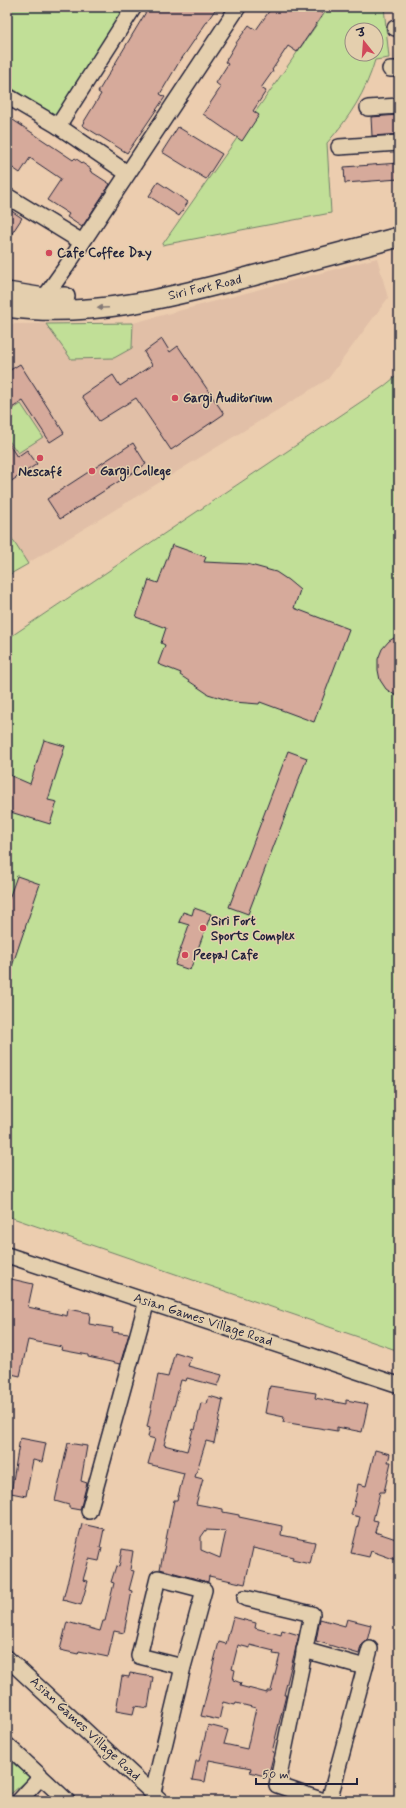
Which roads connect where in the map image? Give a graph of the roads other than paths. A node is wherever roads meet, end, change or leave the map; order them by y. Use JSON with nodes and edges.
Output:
{"nodes":[{"id":1,"x":134,"y":7,"type":"edge"},
{"id":2,"x":238,"y":7,"type":"edge"},
{"id":3,"x":7,"y":96,"type":"edge"},
{"id":4,"x":399,"y":106,"type":"edge"},
{"id":5,"x":368,"y":108,"type":"dead end"},
{"id":6,"x":58,"y":126,"type":"junction"},
{"id":7,"x":399,"y":143,"type":"edge"},
{"id":8,"x":339,"y":147,"type":"dead end"},
{"id":9,"x":127,"y":173,"type":"junction"},
{"id":10,"x":7,"y":196,"type":"edge"},
{"id":11,"x":399,"y":226,"type":"edge"},
{"id":12,"x":399,"y":237,"type":"edge"},
{"id":13,"x":82,"y":242,"type":"junction"},
{"id":14,"x":7,"y":292,"type":"edge"},
{"id":15,"x":44,"y":298,"type":"junction"},
{"id":16,"x":7,"y":307,"type":"edge"},
{"id":17,"x":7,"y":1255,"type":"edge"},
{"id":18,"x":147,"y":1301,"type":"junction"},
{"id":19,"x":399,"y":1385,"type":"edge"},
{"id":20,"x":89,"y":1511,"type":"dead end"},
{"id":21,"x":245,"y":1598,"type":"dead end"},
{"id":22,"x":370,"y":1649,"type":"dead end"},
{"id":23,"x":304,"y":1650,"type":"junction"},
{"id":24,"x":7,"y":1658,"type":"edge"},
{"id":25,"x":183,"y":1667,"type":"junction"},
{"id":26,"x":365,"y":1667,"type":"junction"},
{"id":27,"x":7,"y":1745,"type":"edge"},
{"id":28,"x":41,"y":1776,"type":"junction"},
{"id":29,"x":157,"y":1797,"type":"edge"},
{"id":30,"x":19,"y":1801,"type":"edge"},
{"id":31,"x":68,"y":1801,"type":"edge"},
{"id":32,"x":324,"y":1801,"type":"edge"},
{"id":33,"x":329,"y":1801,"type":"edge"}],
"edges":[{"from":1,"to":6,"type":"street"},
{"from":2,"to":9,"type":"street"},
{"from":3,"to":6,"type":"street"},
{"from":4,"to":5,"type":"street"},
{"from":6,"to":9,"type":"street"},
{"from":7,"to":8,"type":"street"},
{"from":9,"to":13,"type":"street"},
{"from":10,"to":13,"type":"street"},
{"from":11,"to":15,"type":"street","name":"Siri Fort Road"},
{"from":12,"to":16,"type":"street","name":"Siri Fort Road","one_way":true},
{"from":13,"to":15,"type":"street"},
{"from":14,"to":15,"type":"street","name":"Siri Fort Road"},
{"from":17,"to":18,"type":"street","name":"Asian Games Village Road"},
{"from":18,"to":19,"type":"street","name":"Asian Games Village Road"},
{"from":18,"to":20,"type":"street"},
{"from":21,"to":23,"type":"street"},
{"from":22,"to":26,"type":"street"},
{"from":23,"to":26,"type":"street"},
{"from":23,"to":32,"type":"street"},
{"from":24,"to":29,"type":"street","name":"Asian Games Village Road"},
{"from":25,"to":25,"type":"street"},
{"from":25,"to":29,"type":"street"},
{"from":26,"to":33,"type":"street"},
{"from":27,"to":28,"type":"street"},
{"from":28,"to":30,"type":"street"},
{"from":28,"to":31,"type":"street"}]}
